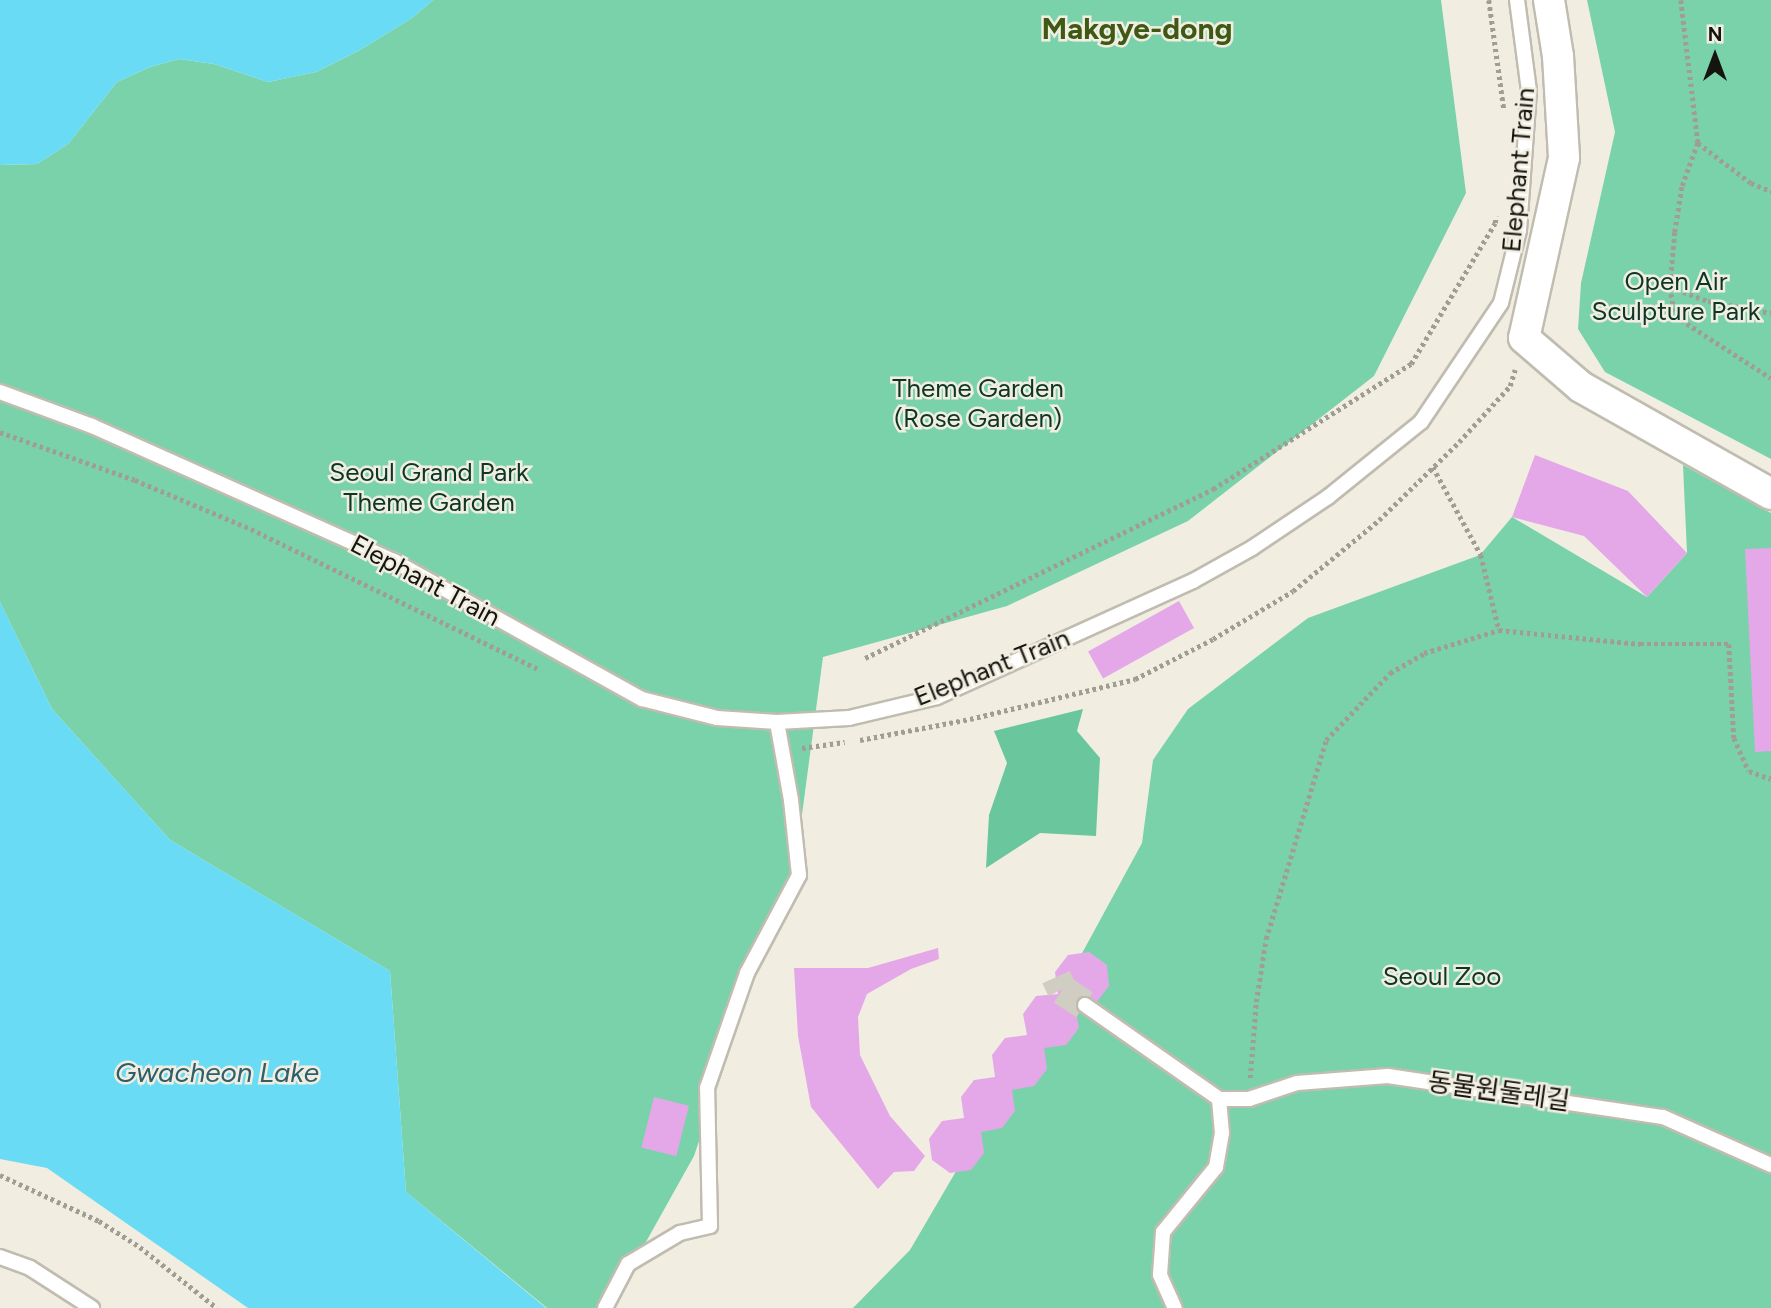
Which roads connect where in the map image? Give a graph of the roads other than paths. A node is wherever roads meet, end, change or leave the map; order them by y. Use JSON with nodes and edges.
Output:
{"nodes":[{"id":1,"x":1517,"y":0,"type":"edge"},
{"id":2,"x":1549,"y":0,"type":"edge"},
{"id":3,"x":0,"y":392,"type":"edge"},
{"id":4,"x":1771,"y":494,"type":"edge"},
{"id":5,"x":777,"y":722,"type":"junction"},
{"id":6,"x":1085,"y":1005,"type":"tunnel mouth"},
{"id":7,"x":1219,"y":1099,"type":"junction"},
{"id":8,"x":1771,"y":1165,"type":"edge"},
{"id":9,"x":0,"y":1257,"type":"edge"},
{"id":10,"x":92,"y":1308,"type":"edge"},
{"id":11,"x":605,"y":1308,"type":"edge"},
{"id":12,"x":1175,"y":1308,"type":"edge"}],
"edges":[{"from":1,"to":5,"type":"lane","name":"Elephant Train"},
{"from":2,"to":4,"type":"street"},
{"from":3,"to":5,"type":"lane","name":"Elephant Train"},
{"from":5,"to":11,"type":"lane"},
{"from":6,"to":7,"type":"lane"},
{"from":7,"to":8,"type":"lane","name":"동물원둘레길"},
{"from":7,"to":12,"type":"lane"},
{"from":9,"to":10,"type":"lane"}]}
